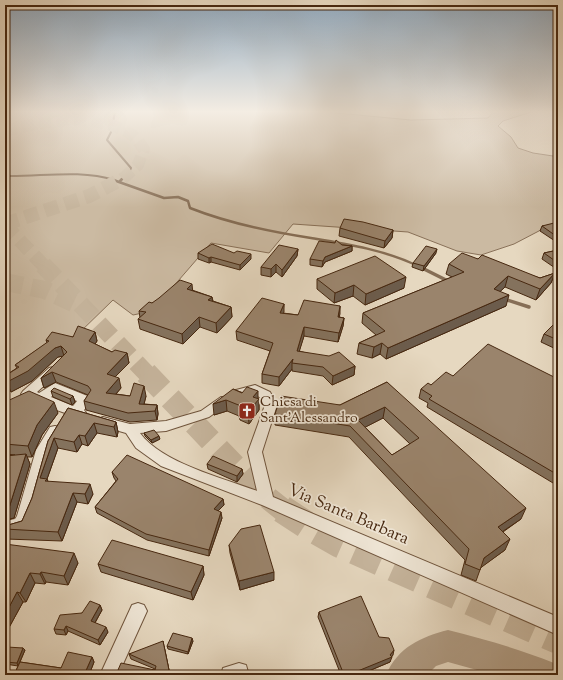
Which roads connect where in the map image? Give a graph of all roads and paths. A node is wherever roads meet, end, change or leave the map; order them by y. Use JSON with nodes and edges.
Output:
{"nodes":[{"id":1,"x":63,"y":361,"type":"edge"},
{"id":2,"x":36,"y":396,"type":"junction"},
{"id":3,"x":18,"y":401,"type":"edge"},
{"id":4,"x":72,"y":411,"type":"junction"},
{"id":5,"x":130,"y":429,"type":"junction"},
{"id":6,"x":267,"y":501,"type":"junction"},
{"id":7,"x":5,"y":528,"type":"edge"},
{"id":8,"x":138,"y":611,"type":"dead end"},
{"id":9,"x":558,"y":626,"type":"edge"},
{"id":10,"x":109,"y":675,"type":"edge"}],
"edges":[{"from":1,"to":2,"type":"street"},
{"from":2,"to":3,"type":"street"},
{"from":2,"to":4,"type":"street"},
{"from":2,"to":4,"type":"street"},
{"from":4,"to":5,"type":"street"},
{"from":4,"to":7,"type":"street"},
{"from":5,"to":6,"type":"street","name":"Via Santa Barbara"},
{"from":5,"to":6,"type":"street"},
{"from":6,"to":9,"type":"street","name":"Via Santa Barbara"},
{"from":8,"to":10,"type":"street"}]}
